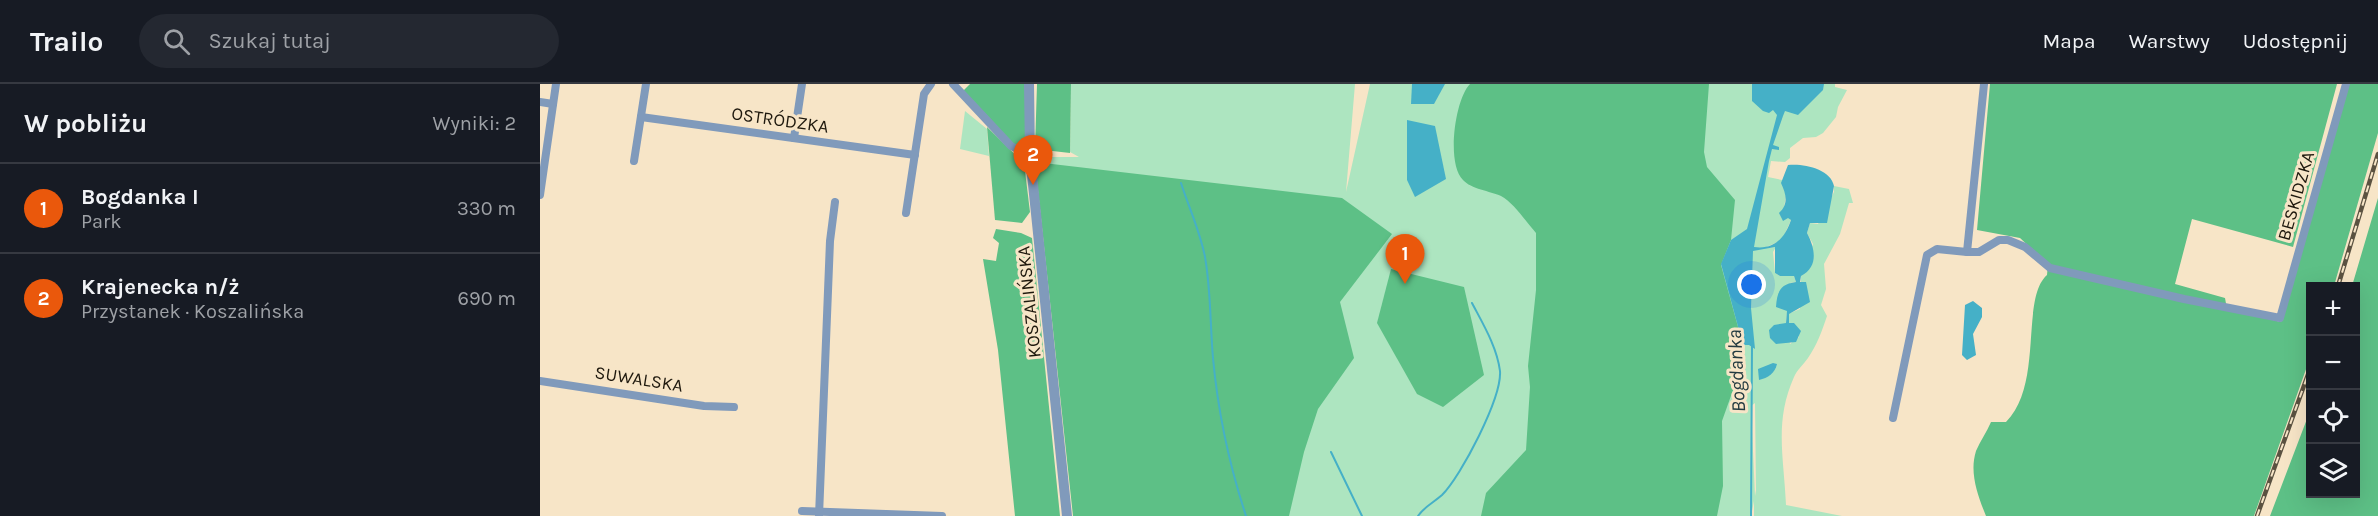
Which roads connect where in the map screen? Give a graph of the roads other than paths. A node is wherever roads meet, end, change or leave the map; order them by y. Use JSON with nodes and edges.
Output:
{"nodes":[{"id":1,"x":556,"y":84,"type":"edge"},
{"id":2,"x":646,"y":84,"type":"edge"},
{"id":3,"x":802,"y":84,"type":"edge"},
{"id":4,"x":932,"y":84,"type":"edge"},
{"id":5,"x":953,"y":84,"type":"edge"},
{"id":6,"x":1029,"y":84,"type":"edge"},
{"id":7,"x":1984,"y":84,"type":"edge"},
{"id":8,"x":2346,"y":84,"type":"edge"},
{"id":9,"x":540,"y":102,"type":"edge"},
{"id":10,"x":553,"y":104,"type":"junction"},
{"id":11,"x":641,"y":117,"type":"junction"},
{"id":12,"x":794,"y":138,"type":"junction"},
{"id":13,"x":915,"y":155,"type":"junction"},
{"id":14,"x":1030,"y":155,"type":"junction"},
{"id":15,"x":634,"y":161,"type":"dead end"},
{"id":16,"x":540,"y":192,"type":"edge"},
{"id":17,"x":835,"y":202,"type":"dead end"},
{"id":18,"x":906,"y":213,"type":"dead end"},
{"id":19,"x":1967,"y":252,"type":"junction"},
{"id":20,"x":540,"y":381,"type":"edge"},
{"id":21,"x":734,"y":407,"type":"dead end"},
{"id":22,"x":1893,"y":418,"type":"dead end"},
{"id":23,"x":802,"y":511,"type":"dead end"},
{"id":24,"x":819,"y":514,"type":"edge"},
{"id":25,"x":942,"y":516,"type":"edge"},
{"id":26,"x":1067,"y":516,"type":"edge"}],
"edges":[{"from":1,"to":10,"type":"street"},
{"from":2,"to":11,"type":"street"},
{"from":3,"to":12,"type":"street"},
{"from":4,"to":13,"type":"street"},
{"from":5,"to":14,"type":"street"},
{"from":6,"to":14,"type":"street","name":"KOSZALIŃSKA"},
{"from":7,"to":19,"type":"street"},
{"from":8,"to":19,"type":"street","name":"BESKIDZKA"},
{"from":9,"to":10,"type":"street"},
{"from":10,"to":16,"type":"street"},
{"from":11,"to":12,"type":"street","name":"OSTRÓDZKA"},
{"from":11,"to":15,"type":"street"},
{"from":12,"to":13,"type":"street","name":"OSTRÓDZKA"},
{"from":13,"to":18,"type":"street"},
{"from":14,"to":26,"type":"street","name":"KOSZALIŃSKA"},
{"from":17,"to":24,"type":"street"},
{"from":19,"to":22,"type":"street"},
{"from":20,"to":21,"type":"street","name":"SUWALSKA"},
{"from":23,"to":24,"type":"street"},
{"from":24,"to":25,"type":"street"}]}
